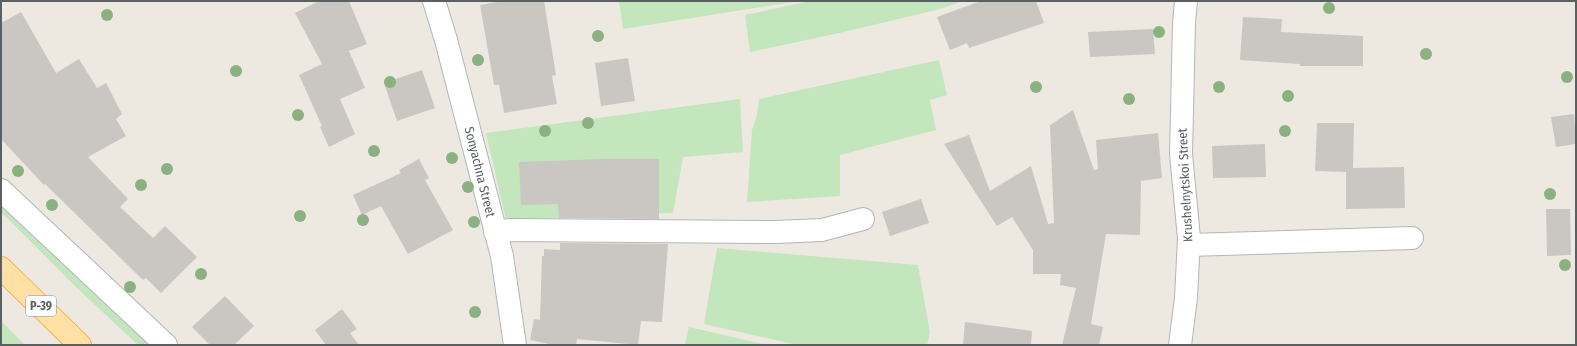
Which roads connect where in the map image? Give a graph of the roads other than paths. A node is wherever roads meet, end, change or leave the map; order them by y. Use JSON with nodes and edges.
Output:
{"nodes":[{"id":1,"x":434,"y":1,"type":"edge"},
{"id":2,"x":1186,"y":1,"type":"edge"},
{"id":3,"x":1,"y":190,"type":"edge"},
{"id":4,"x":863,"y":219,"type":"dead end"},
{"id":5,"x":495,"y":232,"type":"junction"},
{"id":6,"x":1412,"y":238,"type":"dead end"},
{"id":7,"x":1189,"y":245,"type":"junction"},
{"id":8,"x":1,"y":268,"type":"edge"},
{"id":9,"x":80,"y":345,"type":"edge"},
{"id":10,"x":166,"y":345,"type":"edge"},
{"id":11,"x":515,"y":345,"type":"edge"},
{"id":12,"x":1180,"y":345,"type":"edge"}],
"edges":[{"from":1,"to":5,"type":"street","name":"Sonyachna Street"},
{"from":2,"to":7,"type":"street","name":"Krushelnytskoi Street"},
{"from":3,"to":10,"type":"street"},
{"from":4,"to":5,"type":"street"},
{"from":5,"to":11,"type":"street","name":"Sonyachna Street"},
{"from":6,"to":7,"type":"street"},
{"from":7,"to":12,"type":"street","name":"Krushelnytskoi Street"},
{"from":8,"to":9,"type":"main road","number":"Р-39"}]}
